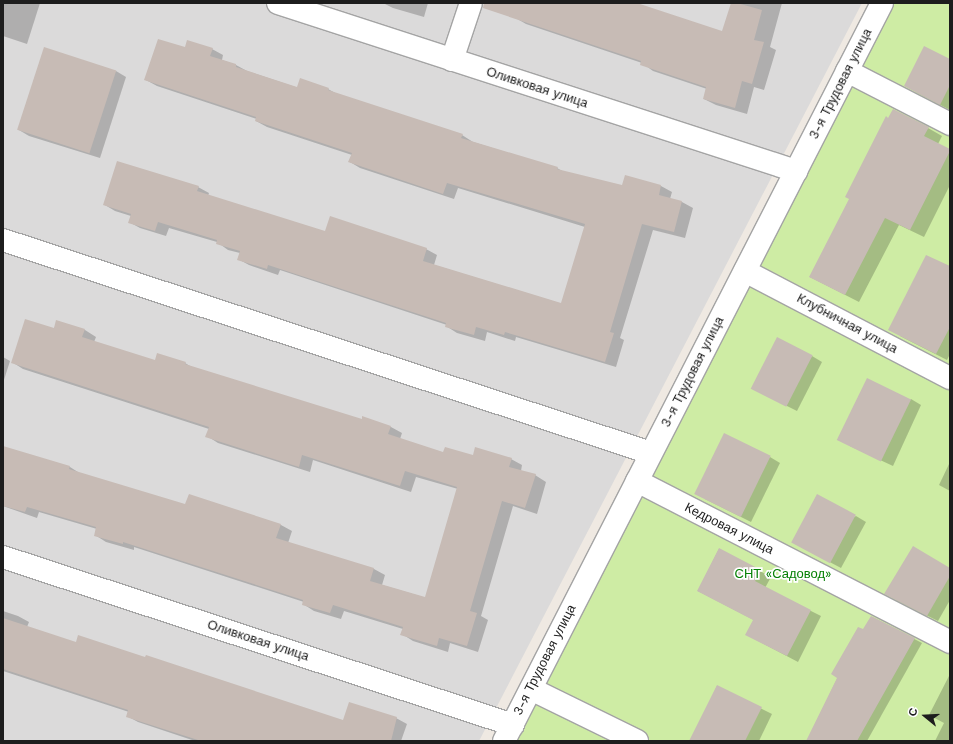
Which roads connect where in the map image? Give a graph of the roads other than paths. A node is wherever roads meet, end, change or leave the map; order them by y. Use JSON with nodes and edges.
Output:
{"nodes":[{"id":1,"x":278,"y":3,"type":"edge"},
{"id":2,"x":471,"y":3,"type":"edge"},
{"id":3,"x":882,"y":3,"type":"edge"},
{"id":4,"x":452,"y":60,"type":"junction"},
{"id":5,"x":847,"y":71,"type":"junction"},
{"id":6,"x":950,"y":124,"type":"edge"},
{"id":7,"x":796,"y":171,"type":"junction"},
{"id":8,"x":3,"y":240,"type":"edge"},
{"id":9,"x":745,"y":271,"type":"junction"},
{"id":10,"x":950,"y":378,"type":"edge"},
{"id":11,"x":651,"y":453,"type":"junction"},
{"id":12,"x":637,"y":481,"type":"junction"},
{"id":13,"x":3,"y":557,"type":"edge"},
{"id":14,"x":950,"y":642,"type":"edge"},
{"id":15,"x":531,"y":689,"type":"junction"},
{"id":16,"x":508,"y":733,"type":"edge"},
{"id":17,"x":637,"y":741,"type":"edge"}],
"edges":[{"from":1,"to":4,"type":"street","name":"Оливковая улица"},
{"from":2,"to":4,"type":"street"},
{"from":3,"to":5,"type":"street","name":"3-я Трудовая улица"},
{"from":4,"to":7,"type":"street","name":"Оливковая улица"},
{"from":5,"to":6,"type":"street"},
{"from":5,"to":7,"type":"street","name":"3-я Трудовая улица"},
{"from":7,"to":9,"type":"street","name":"3-я Трудовая улица"},
{"from":8,"to":11,"type":"street"},
{"from":9,"to":10,"type":"street","name":"Клубничная улица"},
{"from":9,"to":11,"type":"street","name":"3-я Трудовая улица"},
{"from":11,"to":12,"type":"street","name":"3-я Трудовая улица"},
{"from":12,"to":14,"type":"street","name":"Кедровая улица"},
{"from":12,"to":15,"type":"street","name":"3-я Трудовая улица"},
{"from":13,"to":16,"type":"street","name":"Оливковая улица"},
{"from":15,"to":16,"type":"street","name":"3-я Трудовая улица"},
{"from":15,"to":17,"type":"street"}]}
